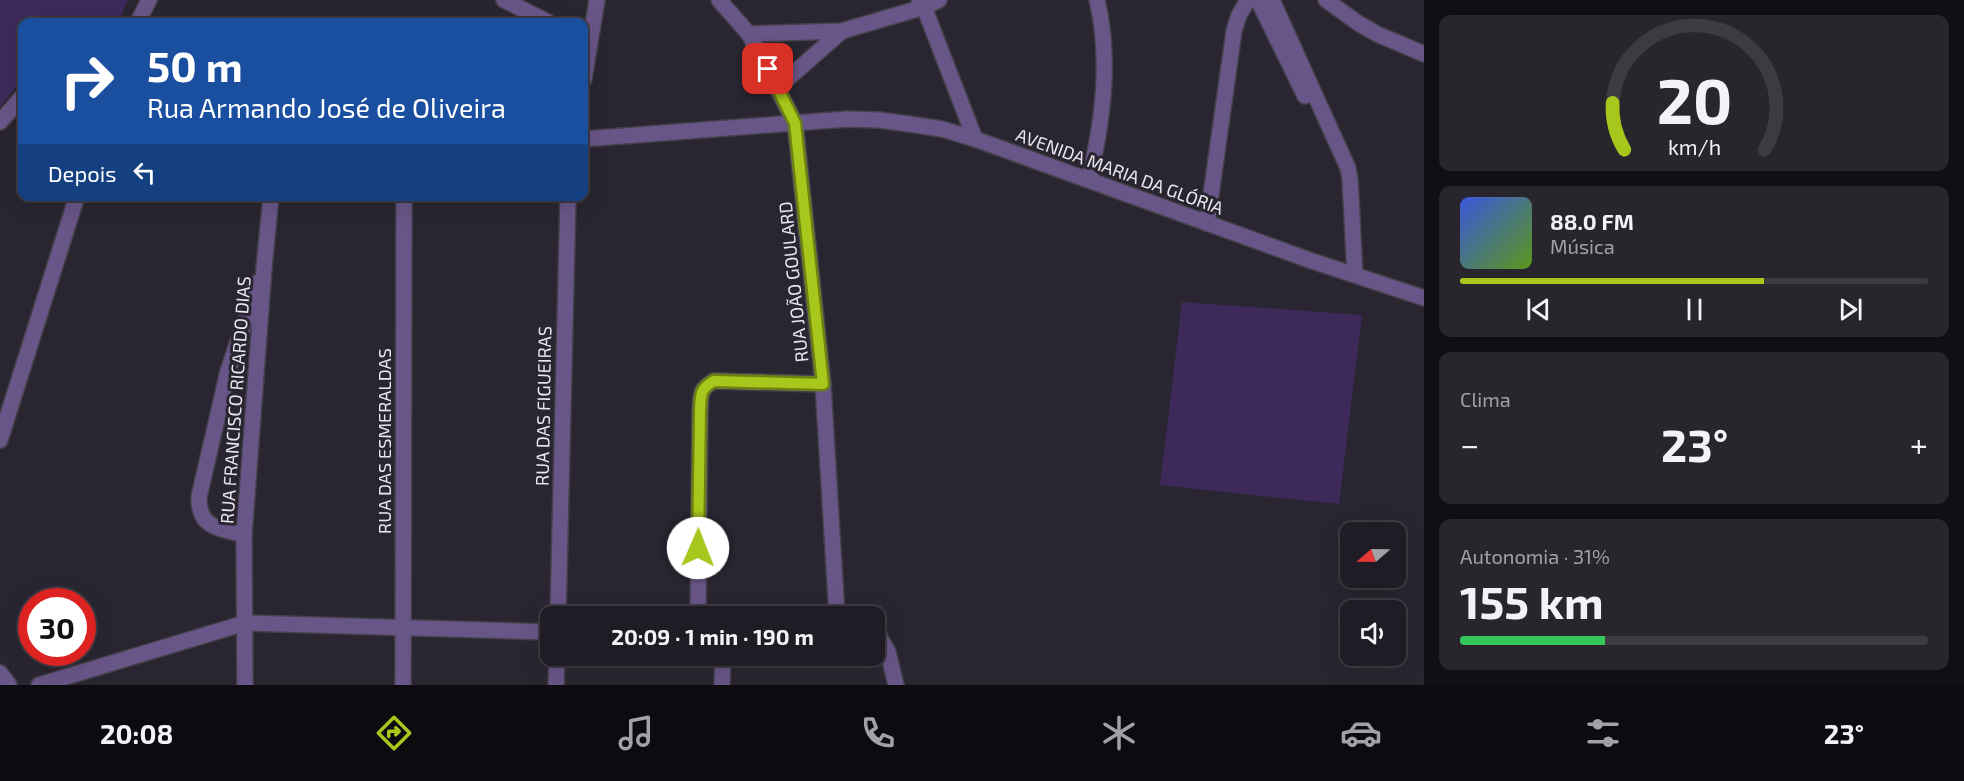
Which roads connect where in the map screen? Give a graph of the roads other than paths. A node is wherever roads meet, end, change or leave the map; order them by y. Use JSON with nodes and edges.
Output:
{"nodes":[{"id":1,"x":149,"y":0,"type":"edge"},
{"id":2,"x":504,"y":0,"type":"edge"},
{"id":3,"x":597,"y":0,"type":"edge"},
{"id":4,"x":719,"y":0,"type":"edge"},
{"id":5,"x":939,"y":0,"type":"edge"},
{"id":6,"x":1097,"y":0,"type":"edge"},
{"id":7,"x":1248,"y":0,"type":"edge"},
{"id":8,"x":1258,"y":0,"type":"edge"},
{"id":9,"x":1272,"y":0,"type":"edge"},
{"id":10,"x":1326,"y":0,"type":"edge"},
{"id":11,"x":922,"y":3,"type":"edge"},
{"id":12,"x":140,"y":18,"type":"edge"},
{"id":13,"x":540,"y":18,"type":"edge"},
{"id":14,"x":842,"y":31,"type":"junction"},
{"id":15,"x":748,"y":34,"type":"junction"},
{"id":16,"x":588,"y":39,"type":"edge"},
{"id":17,"x":1424,"y":54,"type":"edge"},
{"id":18,"x":778,"y":87,"type":"junction"},
{"id":19,"x":18,"y":102,"type":"edge"},
{"id":20,"x":1320,"y":110,"type":"junction"},
{"id":21,"x":0,"y":122,"type":"edge"},
{"id":22,"x":795,"y":123,"type":"junction"},
{"id":23,"x":588,"y":139,"type":"edge"},
{"id":24,"x":975,"y":139,"type":"junction"},
{"id":25,"x":1089,"y":179,"type":"junction"},
{"id":26,"x":75,"y":201,"type":"edge"},
{"id":27,"x":271,"y":201,"type":"edge"},
{"id":28,"x":404,"y":201,"type":"edge"},
{"id":29,"x":568,"y":201,"type":"edge"},
{"id":30,"x":1207,"y":223,"type":"junction"},
{"id":31,"x":264,"y":268,"type":"junction"},
{"id":32,"x":1355,"y":275,"type":"junction"},
{"id":33,"x":1423,"y":296,"type":"edge"},
{"id":34,"x":823,"y":384,"type":"junction"},
{"id":35,"x":0,"y":440,"type":"edge"},
{"id":36,"x":244,"y":535,"type":"junction"},
{"id":37,"x":558,"y":606,"type":"edge"},
{"id":38,"x":698,"y":606,"type":"edge"},
{"id":39,"x":836,"y":606,"type":"edge"},
{"id":40,"x":245,"y":623,"type":"junction"},
{"id":41,"x":404,"y":628,"type":"junction"},
{"id":42,"x":540,"y":632,"type":"edge"},
{"id":43,"x":885,"y":647,"type":"edge"},
{"id":44,"x":557,"y":666,"type":"edge"},
{"id":45,"x":723,"y":666,"type":"edge"},
{"id":46,"x":0,"y":673,"type":"edge"},
{"id":47,"x":9,"y":685,"type":"edge"},
{"id":48,"x":39,"y":685,"type":"edge"},
{"id":49,"x":245,"y":685,"type":"edge"},
{"id":50,"x":403,"y":685,"type":"edge"},
{"id":51,"x":556,"y":685,"type":"edge"},
{"id":52,"x":722,"y":685,"type":"edge"},
{"id":53,"x":896,"y":685,"type":"edge"}],
"edges":[{"from":1,"to":12,"type":"street"},
{"from":2,"to":13,"type":"street"},
{"from":3,"to":16,"type":"street"},
{"from":4,"to":15,"type":"street","name":"RUA JOÃO GOULARD"},
{"from":5,"to":11,"type":"street"},
{"from":6,"to":25,"type":"street"},
{"from":7,"to":30,"type":"street"},
{"from":8,"to":20,"type":"street"},
{"from":9,"to":20,"type":"street"},
{"from":10,"to":17,"type":"street"},
{"from":11,"to":14,"type":"street"},
{"from":11,"to":24,"type":"street"},
{"from":14,"to":15,"type":"street"},
{"from":14,"to":18,"type":"street"},
{"from":15,"to":18,"type":"street","name":"RUA JOÃO GOULARD"},
{"from":18,"to":22,"type":"street","name":"RUA JOÃO GOULARD"},
{"from":19,"to":21,"type":"street"},
{"from":20,"to":32,"type":"street"},
{"from":22,"to":23,"type":"street","name":"AVENIDA MARIA DA GLÓRIA"},
{"from":22,"to":24,"type":"street","name":"AVENIDA MARIA DA GLÓRIA"},
{"from":22,"to":34,"type":"street","name":"RUA JOÃO GOULARD"},
{"from":24,"to":25,"type":"street","name":"AVENIDA MARIA DA GLÓRIA"},
{"from":25,"to":30,"type":"street","name":"AVENIDA MARIA DA GLÓRIA"},
{"from":26,"to":35,"type":"street"},
{"from":27,"to":31,"type":"street","name":"RUA FRANCISCO RICARDO DIAS"},
{"from":28,"to":41,"type":"street","name":"RUA DAS ESMERALDAS"},
{"from":29,"to":37,"type":"street","name":"RUA DAS FIGUEIRAS"},
{"from":30,"to":32,"type":"street","name":"AVENIDA MARIA DA GLÓRIA"},
{"from":31,"to":36,"type":"street","name":"RUA FRANCISCO RICARDO DIAS"},
{"from":31,"to":36,"type":"street","name":"RUA FRANCISCO RICARDO DIAS"},
{"from":32,"to":33,"type":"street","name":"AVENIDA MARIA DA GLÓRIA"},
{"from":34,"to":38,"type":"street"},
{"from":34,"to":39,"type":"street","name":"RUA JOÃO GOULARD"},
{"from":36,"to":40,"type":"street","name":"RUA FRANCISCO RICARDO DIAS"},
{"from":40,"to":41,"type":"street"},
{"from":40,"to":48,"type":"street"},
{"from":40,"to":49,"type":"street","name":"RUA FRANCISCO RICARDO DIAS"},
{"from":41,"to":42,"type":"street"},
{"from":41,"to":50,"type":"street","name":"RUA DAS ESMERALDAS"},
{"from":43,"to":53,"type":"street"},
{"from":44,"to":51,"type":"street"},
{"from":45,"to":52,"type":"street"},
{"from":46,"to":47,"type":"street"}]}
